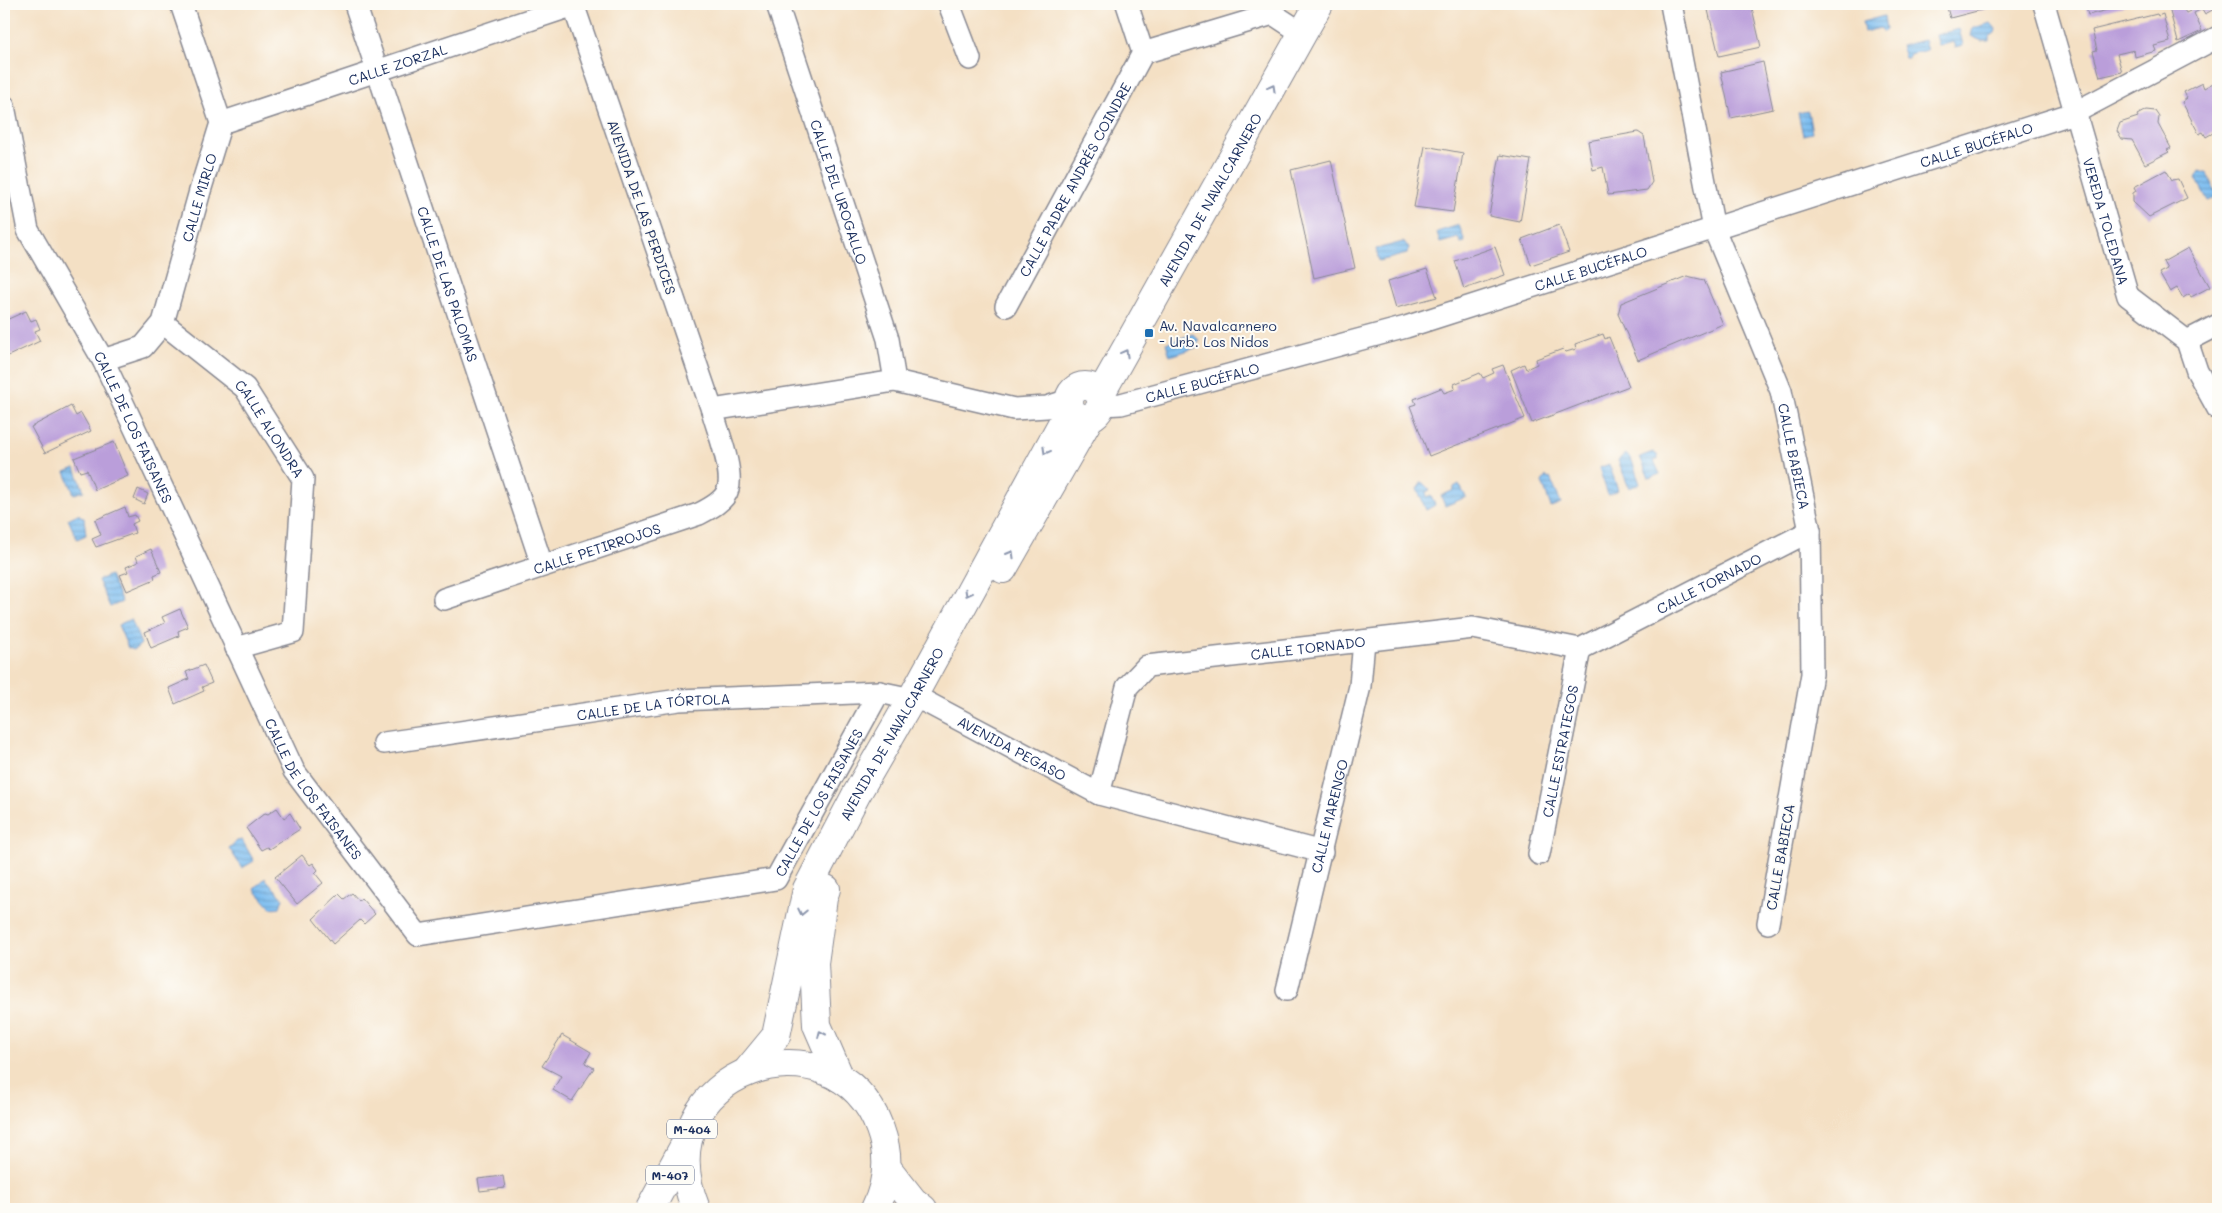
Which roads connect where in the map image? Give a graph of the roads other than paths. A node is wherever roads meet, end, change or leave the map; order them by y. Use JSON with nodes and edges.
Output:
{"nodes":[{"id":1,"x":181,"y":4,"type":"edge"},
{"id":2,"x":355,"y":4,"type":"edge"},
{"id":3,"x":574,"y":4,"type":"edge"},
{"id":4,"x":777,"y":4,"type":"edge"},
{"id":5,"x":949,"y":4,"type":"edge"},
{"id":6,"x":1128,"y":4,"type":"edge"},
{"id":7,"x":1319,"y":4,"type":"edge"},
{"id":8,"x":1672,"y":4,"type":"edge"},
{"id":9,"x":2044,"y":4,"type":"edge"},
{"id":10,"x":1295,"y":20,"type":"edge"},
{"id":11,"x":2218,"y":37,"type":"edge"},
{"id":12,"x":1143,"y":53,"type":"junction"},
{"id":13,"x":970,"y":59,"type":"dead end"},
{"id":14,"x":378,"y":70,"type":"junction"},
{"id":15,"x":4,"y":106,"type":"edge"},
{"id":16,"x":2074,"y":113,"type":"junction"},
{"id":17,"x":221,"y":123,"type":"junction"},
{"id":18,"x":1714,"y":228,"type":"junction"},
{"id":19,"x":1006,"y":306,"type":"dead end"},
{"id":20,"x":163,"y":323,"type":"junction"},
{"id":21,"x":2218,"y":325,"type":"edge"},
{"id":22,"x":2187,"y":341,"type":"junction"},
{"id":23,"x":103,"y":360,"type":"junction"},
{"id":24,"x":895,"y":381,"type":"junction"},
{"id":25,"x":1086,"y":402,"type":"junction"},
{"id":26,"x":2218,"y":409,"type":"edge"},
{"id":27,"x":712,"y":410,"type":"junction"},
{"id":28,"x":729,"y":475,"type":"joint"},
{"id":29,"x":1810,"y":531,"type":"junction"},
{"id":30,"x":542,"y":565,"type":"junction"},
{"id":31,"x":444,"y":599,"type":"dead end"},
{"id":32,"x":1364,"y":641,"type":"junction"},
{"id":33,"x":236,"y":648,"type":"junction"},
{"id":34,"x":1580,"y":648,"type":"junction"},
{"id":35,"x":879,"y":692,"type":"junction"},
{"id":36,"x":919,"y":700,"type":"junction"},
{"id":37,"x":384,"y":743,"type":"dead end"},
{"id":38,"x":1099,"y":794,"type":"junction"},
{"id":39,"x":1322,"y":852,"type":"junction"},
{"id":40,"x":1539,"y":854,"type":"dead end"},
{"id":41,"x":1768,"y":923,"type":"dead end"},
{"id":42,"x":1288,"y":990,"type":"dead end"},
{"id":43,"x":748,"y":1070,"type":"junction"},
{"id":44,"x":840,"y":1078,"type":"junction"},
{"id":45,"x":688,"y":1139,"type":"junction"},
{"id":46,"x":887,"y":1168,"type":"junction"},
{"id":47,"x":650,"y":1209,"type":"edge"},
{"id":48,"x":696,"y":1209,"type":"edge"},
{"id":49,"x":875,"y":1209,"type":"edge"},
{"id":50,"x":923,"y":1209,"type":"edge"}],
"edges":[{"from":1,"to":17,"type":"street"},
{"from":2,"to":14,"type":"street","name":"CALLE DE LAS PALOMAS"},
{"from":3,"to":14,"type":"street","name":"CALLE ZORZAL"},
{"from":3,"to":27,"type":"street","name":"AVENIDA DE LAS PERDICES"},
{"from":4,"to":24,"type":"street","name":"CALLE DEL UROGALLO"},
{"from":5,"to":13,"type":"street"},
{"from":6,"to":12,"type":"street"},
{"from":7,"to":10,"type":"main road","name":"AVENIDA DE NAVALCARNERO"},
{"from":8,"to":18,"type":"street","name":"CALLE BABIECA"},
{"from":9,"to":16,"type":"street","name":"VEREDA TOLEDANA"},
{"from":10,"to":12,"type":"street"},
{"from":10,"to":25,"type":"main road","name":"AVENIDA DE NAVALCARNERO"},
{"from":11,"to":16,"type":"street","name":"CALLE BUCÉFALO"},
{"from":12,"to":19,"type":"street","name":"CALLE PADRE ANDRÉS COINDRE"},
{"from":14,"to":17,"type":"street","name":"CALLE ZORZAL"},
{"from":14,"to":30,"type":"street","name":"CALLE DE LAS PALOMAS"},
{"from":15,"to":23,"type":"street","name":"CALLE DE LOS FAISANES"},
{"from":16,"to":18,"type":"street","name":"CALLE BUCÉFALO"},
{"from":16,"to":22,"type":"street","name":"VEREDA TOLEDANA"},
{"from":17,"to":20,"type":"street","name":"CALLE MIRLO"},
{"from":18,"to":25,"type":"street","name":"CALLE BUCÉFALO"},
{"from":18,"to":29,"type":"street","name":"CALLE BABIECA"},
{"from":20,"to":23,"type":"street","name":"CALLE MIRLO"},
{"from":20,"to":33,"type":"street","name":"CALLE ALONDRA"},
{"from":21,"to":22,"type":"street"},
{"from":22,"to":26,"type":"street"},
{"from":23,"to":33,"type":"street","name":"CALLE DE LOS FAISANES"},
{"from":24,"to":25,"type":"street"},
{"from":24,"to":27,"type":"street"},
{"from":25,"to":36,"type":"main road","name":"AVENIDA DE NAVALCARNERO"},
{"from":27,"to":28,"type":"street","name":"AVENIDA DE LAS PERDICES"},
{"from":28,"to":30,"type":"street","name":"CALLE PETIRROJOS"},
{"from":29,"to":34,"type":"street","name":"CALLE TORNADO"},
{"from":29,"to":41,"type":"street","name":"CALLE BABIECA"},
{"from":30,"to":31,"type":"street","name":"CALLE PETIRROJOS"},
{"from":32,"to":34,"type":"street","name":"CALLE TORNADO"},
{"from":32,"to":38,"type":"street","name":"CALLE TORNADO"},
{"from":32,"to":39,"type":"street","name":"CALLE MARENGO"},
{"from":33,"to":35,"type":"street","name":"CALLE DE LOS FAISANES"},
{"from":34,"to":40,"type":"street","name":"CALLE ESTRATEGOS"},
{"from":35,"to":36,"type":"street","name":"CALLE DE LA TÓRTOLA"},
{"from":35,"to":37,"type":"street","name":"CALLE DE LA TÓRTOLA"},
{"from":36,"to":38,"type":"street","name":"AVENIDA PEGASO"},
{"from":36,"to":43,"type":"main road","name":"AVENIDA DE NAVALCARNERO","one_way":true},
{"from":44,"to":36,"type":"main road","name":"AVENIDA DE NAVALCARNERO","one_way":true},
{"from":38,"to":39,"type":"street"},
{"from":39,"to":42,"type":"street","name":"CALLE MARENGO"},
{"from":43,"to":44,"type":"main road","number":"M-404"},
{"from":43,"to":45,"type":"main road","number":"M-404"},
{"from":44,"to":46,"type":"main road","number":"M-404"},
{"from":45,"to":47,"type":"main road","number":"M-407"},
{"from":45,"to":48,"type":"main road","number":"M-404"},
{"from":46,"to":49,"type":"main road","number":"M-404"},
{"from":46,"to":50,"type":"main road"}]}
